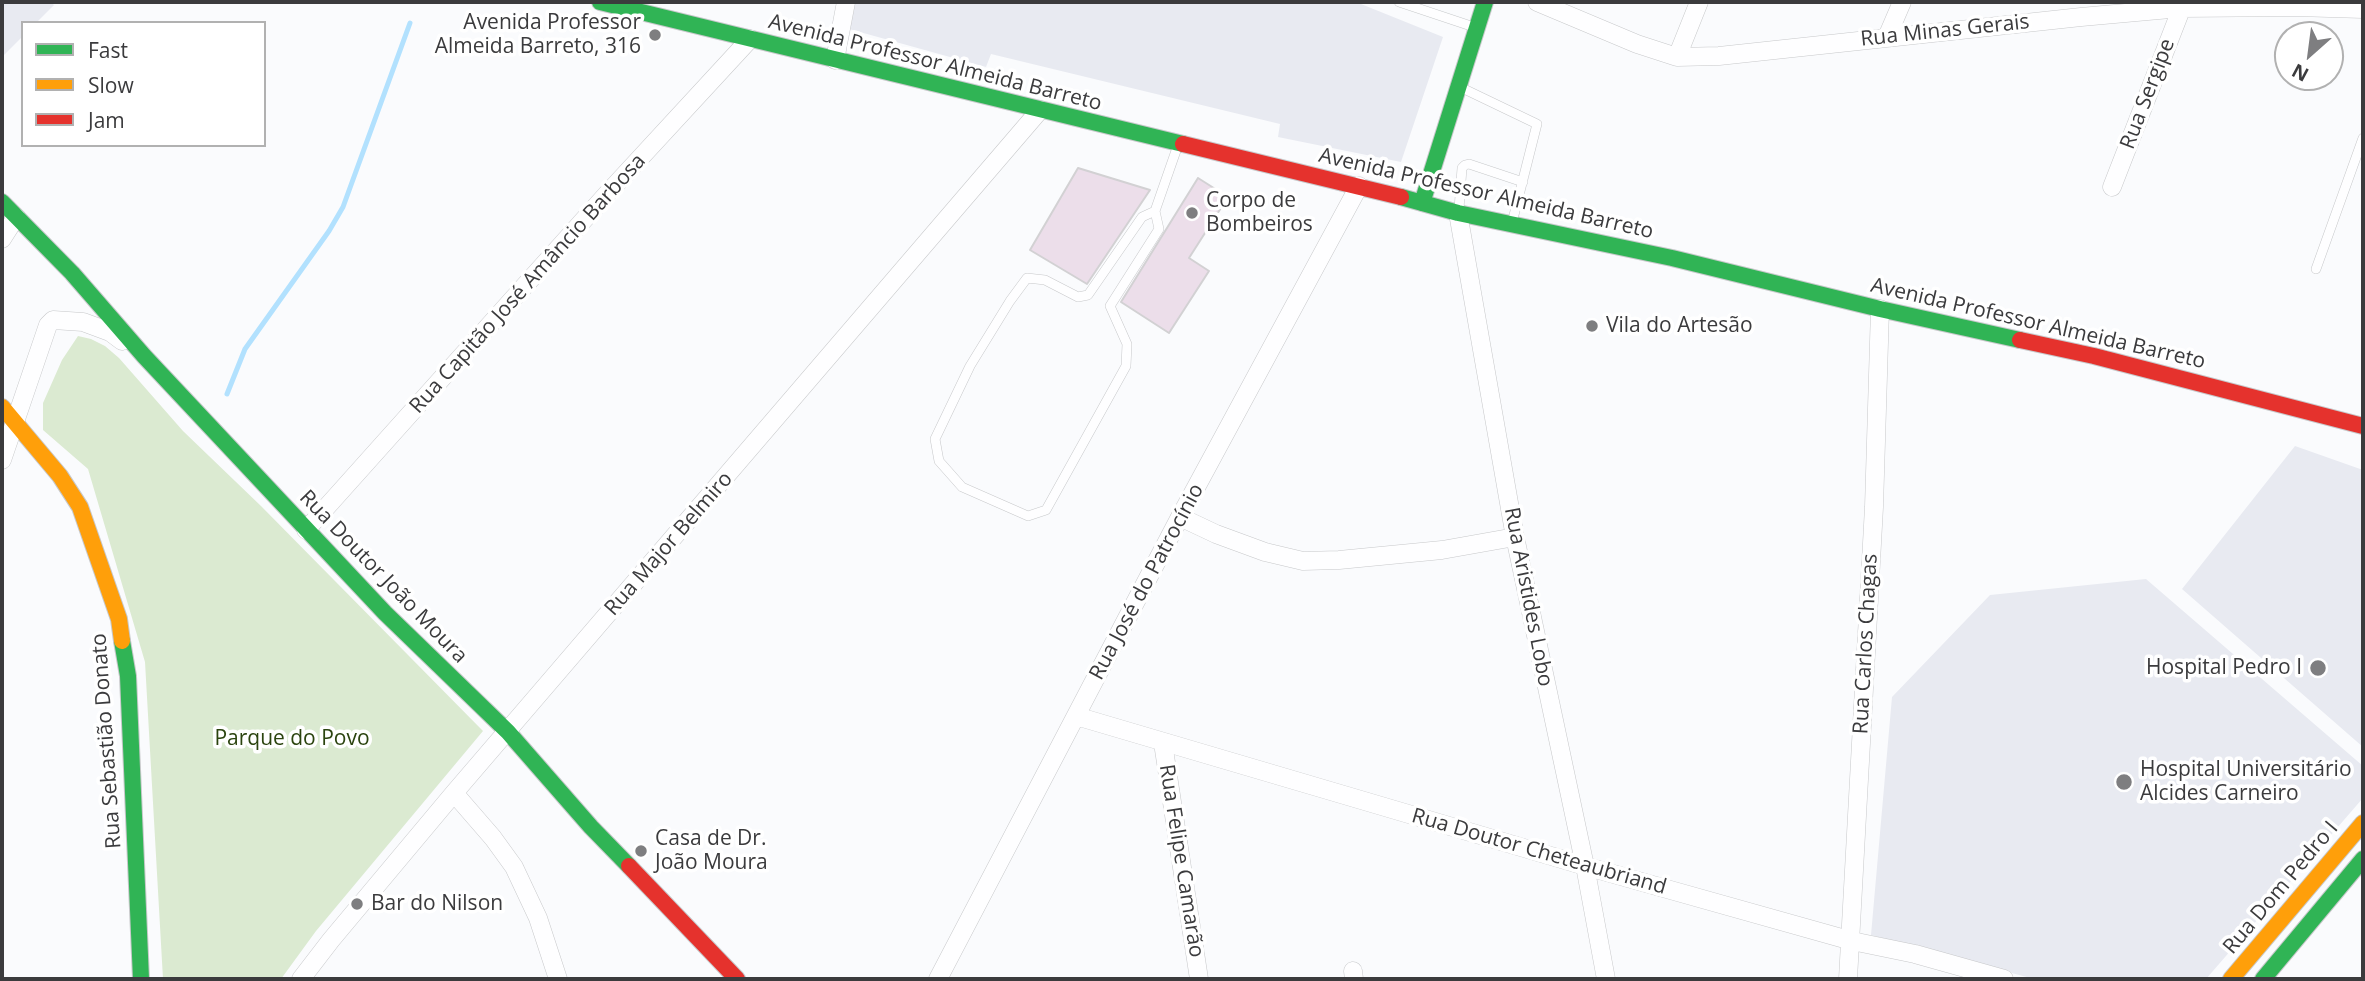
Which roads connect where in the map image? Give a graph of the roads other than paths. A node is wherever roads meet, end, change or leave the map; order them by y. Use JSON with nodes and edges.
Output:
{"nodes":[{"id":1,"x":600,"y":2,"type":"edge"},
{"id":2,"x":846,"y":2,"type":"edge"},
{"id":3,"x":1399,"y":2,"type":"edge"},
{"id":4,"x":1485,"y":2,"type":"edge"},
{"id":5,"x":1537,"y":2,"type":"edge"},
{"id":6,"x":1699,"y":2,"type":"edge"},
{"id":7,"x":1902,"y":2,"type":"edge"},
{"id":8,"x":2183,"y":5,"type":"edge"},
{"id":9,"x":2363,"y":9,"type":"edge"},
{"id":10,"x":1476,"y":28,"type":"junction"},
{"id":11,"x":1887,"y":37,"type":"junction"},
{"id":12,"x":750,"y":39,"type":"junction"},
{"id":13,"x":1677,"y":57,"type":"junction"},
{"id":14,"x":835,"y":60,"type":"junction"},
{"id":15,"x":1458,"y":86,"type":"junction"},
{"id":16,"x":1040,"y":110,"type":"junction"},
{"id":17,"x":2363,"y":138,"type":"edge"},
{"id":18,"x":1179,"y":144,"type":"junction"},
{"id":19,"x":1523,"y":182,"type":"junction"},
{"id":20,"x":1359,"y":186,"type":"junction"},
{"id":21,"x":2112,"y":187,"type":"dead end"},
{"id":22,"x":2,"y":202,"type":"edge"},
{"id":23,"x":1422,"y":203,"type":"junction"},
{"id":24,"x":1155,"y":211,"type":"junction"},
{"id":25,"x":1458,"y":213,"type":"junction"},
{"id":26,"x":16,"y":217,"type":"junction"},
{"id":27,"x":1511,"y":224,"type":"junction"},
{"id":28,"x":2,"y":239,"type":"edge"},
{"id":29,"x":2316,"y":269,"type":"dead end"},
{"id":30,"x":1880,"y":309,"type":"junction"},
{"id":31,"x":144,"y":356,"type":"junction"},
{"id":32,"x":2,"y":407,"type":"edge"},
{"id":33,"x":15,"y":421,"type":"junction"},
{"id":34,"x":2363,"y":426,"type":"edge"},
{"id":35,"x":2,"y":460,"type":"edge"},
{"id":36,"x":1180,"y":517,"type":"junction"},
{"id":37,"x":306,"y":530,"type":"junction"},
{"id":38,"x":1515,"y":537,"type":"junction"},
{"id":39,"x":1076,"y":716,"type":"junction"},
{"id":40,"x":508,"y":732,"type":"junction"},
{"id":41,"x":1164,"y":743,"type":"junction"},
{"id":42,"x":454,"y":793,"type":"junction"},
{"id":43,"x":2363,"y":823,"type":"edge"},
{"id":44,"x":2363,"y":859,"type":"edge"},
{"id":45,"x":1585,"y":866,"type":"junction"},
{"id":46,"x":1852,"y":941,"type":"junction"},
{"id":47,"x":141,"y":979,"type":"edge"},
{"id":48,"x":301,"y":979,"type":"edge"},
{"id":49,"x":558,"y":979,"type":"edge"},
{"id":50,"x":737,"y":979,"type":"edge"},
{"id":51,"x":937,"y":979,"type":"edge"},
{"id":52,"x":1199,"y":979,"type":"edge"},
{"id":53,"x":1606,"y":979,"type":"edge"},
{"id":54,"x":1848,"y":979,"type":"edge"},
{"id":55,"x":2004,"y":979,"type":"edge"},
{"id":56,"x":2231,"y":979,"type":"edge"},
{"id":57,"x":2263,"y":979,"type":"edge"}],
"edges":[{"from":1,"to":12,"type":"main road","name":"Avenida Professor Almeida Barreto"},
{"from":2,"to":14,"type":"street"},
{"from":3,"to":10,"type":"lane"},
{"from":4,"to":10,"type":"main road"},
{"from":5,"to":13,"type":"street","name":"Rua Minas Gerais"},
{"from":6,"to":13,"type":"street"},
{"from":7,"to":11,"type":"street"},
{"from":8,"to":9,"type":"street","name":"Rua Minas Gerais"},
{"from":8,"to":11,"type":"street","name":"Rua Minas Gerais"},
{"from":8,"to":21,"type":"street","name":"Rua Sergipe"},
{"from":10,"to":15,"type":"main road"},
{"from":11,"to":13,"type":"street","name":"Rua Minas Gerais"},
{"from":12,"to":14,"type":"main road","name":"Avenida Professor Almeida Barreto"},
{"from":12,"to":37,"type":"street","name":"Rua Capitão José Amâncio Barbosa"},
{"from":14,"to":16,"type":"main road","name":"Avenida Professor Almeida Barreto"},
{"from":15,"to":19,"type":"lane"},
{"from":15,"to":23,"type":"main road"},
{"from":16,"to":18,"type":"main road","name":"Avenida Professor Almeida Barreto"},
{"from":16,"to":40,"type":"street","name":"Rua Major Belmiro"},
{"from":17,"to":29,"type":"lane"},
{"from":18,"to":20,"type":"main road","name":"Avenida Professor Almeida Barreto"},
{"from":18,"to":24,"type":"lane"},
{"from":19,"to":25,"type":"lane"},
{"from":19,"to":27,"type":"lane"},
{"from":20,"to":23,"type":"main road","name":"Avenida Professor Almeida Barreto"},
{"from":20,"to":36,"type":"street","name":"Rua José do Patrocínio"},
{"from":22,"to":26,"type":"main road","name":"Rua Doutor João Moura"},
{"from":23,"to":25,"type":"main road","name":"Avenida Professor Almeida Barreto"},
{"from":24,"to":24,"type":"lane"},
{"from":25,"to":27,"type":"main road","name":"Avenida Professor Almeida Barreto"},
{"from":25,"to":38,"type":"street","name":"Rua Aristides Lobo"},
{"from":26,"to":28,"type":"street"},
{"from":26,"to":31,"type":"main road","name":"Rua Doutor João Moura"},
{"from":27,"to":30,"type":"main road","name":"Avenida Professor Almeida Barreto"},
{"from":30,"to":34,"type":"main road","name":"Avenida Professor Almeida Barreto"},
{"from":30,"to":46,"type":"street","name":"Rua Carlos Chagas"},
{"from":31,"to":33,"type":"street"},
{"from":31,"to":37,"type":"main road","name":"Rua Doutor João Moura"},
{"from":32,"to":33,"type":"main road","name":"Rua Sebastião Donato"},
{"from":33,"to":35,"type":"street"},
{"from":33,"to":47,"type":"main road","name":"Rua Sebastião Donato"},
{"from":36,"to":38,"type":"street"},
{"from":36,"to":39,"type":"street","name":"Rua José do Patrocínio"},
{"from":37,"to":40,"type":"main road","name":"Rua Doutor João Moura"},
{"from":38,"to":45,"type":"street","name":"Rua Aristides Lobo"},
{"from":39,"to":41,"type":"street","name":"Rua Doutor Cheteaubriand"},
{"from":39,"to":51,"type":"street","name":"Rua José do Patrocínio"},
{"from":40,"to":42,"type":"street","name":"Rua Major Belmiro"},
{"from":40,"to":50,"type":"main road","name":"Rua Doutor João Moura"},
{"from":41,"to":45,"type":"street","name":"Rua Doutor Cheteaubriand"},
{"from":41,"to":52,"type":"street","name":"Rua Felipe Camarão"},
{"from":42,"to":48,"type":"street","name":"Rua Major Belmiro"},
{"from":42,"to":49,"type":"street"},
{"from":43,"to":56,"type":"main road","name":"Rua Dom Pedro I"},
{"from":44,"to":57,"type":"main road"},
{"from":45,"to":46,"type":"street","name":"Rua Doutor Cheteaubriand"},
{"from":45,"to":53,"type":"street","name":"Rua Aristides Lobo"},
{"from":46,"to":54,"type":"street","name":"Rua Carlos Chagas"},
{"from":46,"to":55,"type":"street","name":"Rua Doutor Cheteaubriand"}]}
